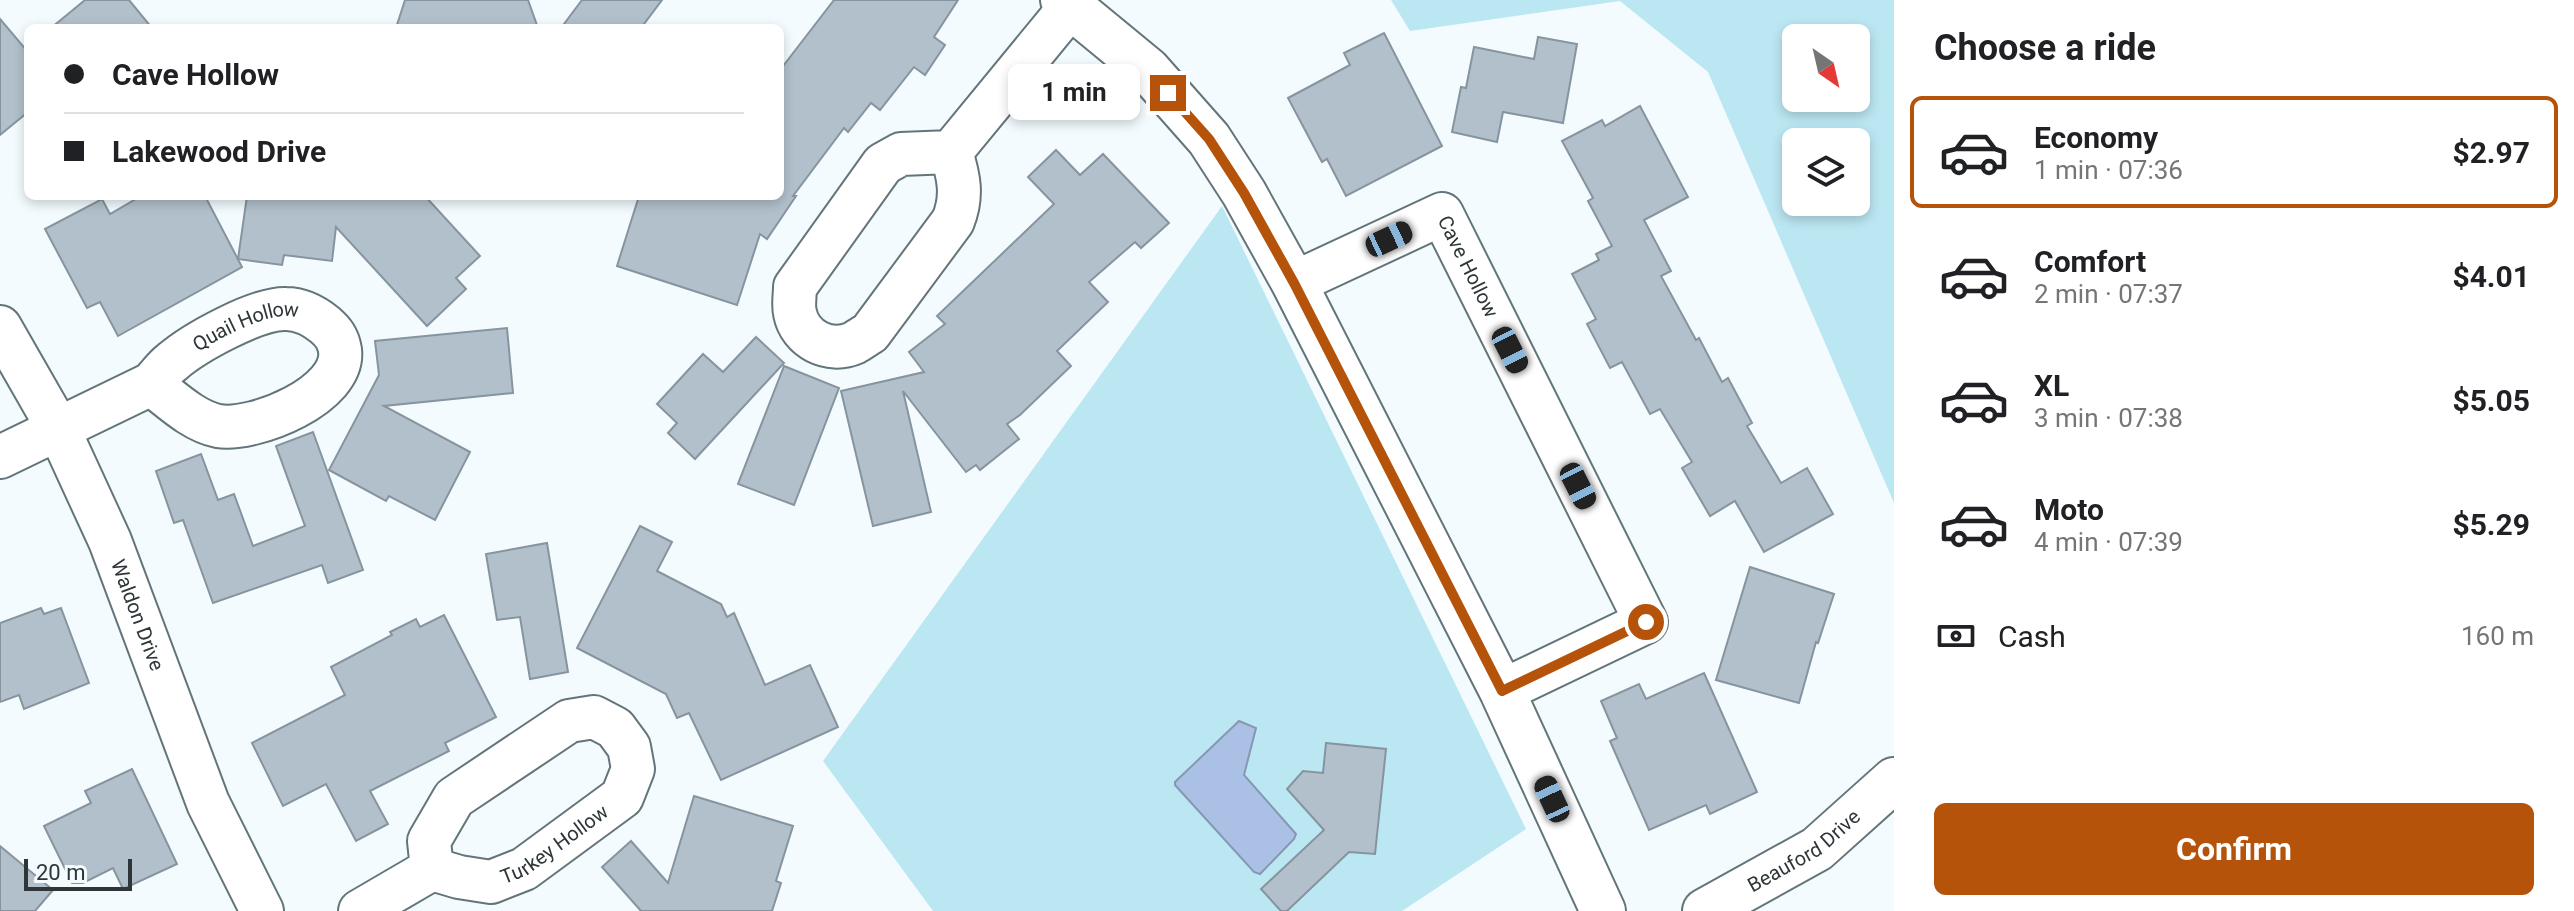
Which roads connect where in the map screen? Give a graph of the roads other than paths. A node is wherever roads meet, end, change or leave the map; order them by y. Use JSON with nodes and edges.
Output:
{"nodes":[{"id":1,"x":1067,"y":3,"type":"edge"},
{"id":2,"x":951,"y":152,"type":"junction"},
{"id":3,"x":1294,"y":283,"type":"junction"},
{"id":4,"x":0,"y":327,"type":"edge"},
{"id":5,"x":151,"y":384,"type":"dead end"},
{"id":6,"x":59,"y":430,"type":"junction"},
{"id":7,"x":0,"y":457,"type":"edge"},
{"id":8,"x":1502,"y":691,"type":"junction"},
{"id":9,"x":1894,"y":780,"type":"edge"},
{"id":10,"x":432,"y":869,"type":"junction"},
{"id":11,"x":262,"y":911,"type":"edge"},
{"id":12,"x":360,"y":911,"type":"edge"},
{"id":13,"x":1603,"y":911,"type":"edge"},
{"id":14,"x":1705,"y":911,"type":"edge"}],
"edges":[{"from":1,"to":2,"type":"street"},
{"from":1,"to":3,"type":"street"},
{"from":2,"to":2,"type":"street"},
{"from":3,"to":8,"type":"street"},
{"from":3,"to":8,"type":"street","name":"Cave Hollow"},
{"from":4,"to":6,"type":"street","name":"Waldon Drive"},
{"from":5,"to":6,"type":"street"},
{"from":6,"to":7,"type":"street"},
{"from":6,"to":11,"type":"street","name":"Waldon Drive"},
{"from":8,"to":13,"type":"street"},
{"from":9,"to":14,"type":"street","name":"Beauford Drive"},
{"from":10,"to":10,"type":"street","name":"Turkey Hollow"},
{"from":10,"to":12,"type":"street"}]}
